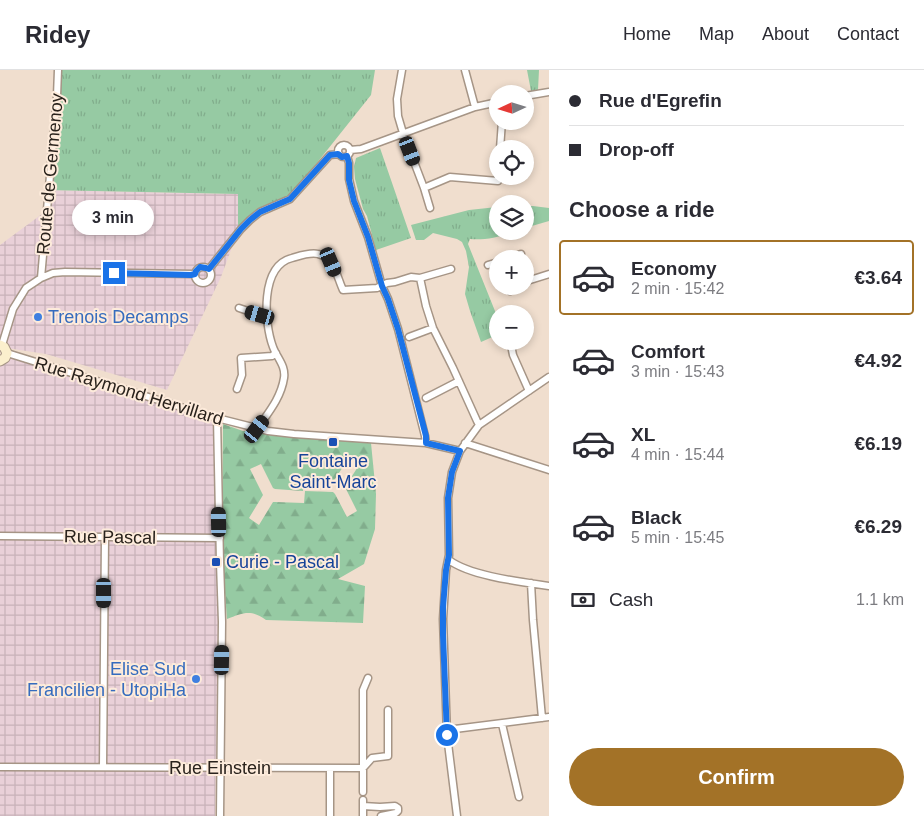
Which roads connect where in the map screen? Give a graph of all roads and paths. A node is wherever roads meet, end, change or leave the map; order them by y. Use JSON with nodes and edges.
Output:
{"nodes":[{"id":1,"x":58,"y":70,"type":"edge"},
{"id":2,"x":402,"y":70,"type":"edge"},
{"id":3,"x":464,"y":70,"type":"edge"},
{"id":4,"x":549,"y":92,"type":"edge"},
{"id":5,"x":534,"y":94,"type":"edge"},
{"id":6,"x":489,"y":104,"type":"edge"},
{"id":7,"x":475,"y":107,"type":"junction"},
{"id":8,"x":403,"y":133,"type":"junction"},
{"id":9,"x":350,"y":150,"type":"junction"},
{"id":10,"x":338,"y":154,"type":"junction"},
{"id":11,"x":347,"y":156,"type":"junction"},
{"id":12,"x":489,"y":180,"type":"edge"},
{"id":13,"x":424,"y":188,"type":"junction"},
{"id":14,"x":430,"y":208,"type":"dead end"},
{"id":15,"x":209,"y":269,"type":"junction"},
{"id":16,"x":451,"y":269,"type":"dead end"},
{"id":17,"x":195,"y":274,"type":"junction"},
{"id":18,"x":549,"y":274,"type":"edge"},
{"id":19,"x":41,"y":278,"type":"junction"},
{"id":20,"x":420,"y":278,"type":"junction"},
{"id":21,"x":534,"y":278,"type":"edge"},
{"id":22,"x":382,"y":286,"type":"junction"},
{"id":23,"x":239,"y":308,"type":"dead end"},
{"id":24,"x":267,"y":315,"type":"junction"},
{"id":25,"x":433,"y":328,"type":"junction"},
{"id":26,"x":409,"y":337,"type":"dead end"},
{"id":27,"x":1,"y":345,"type":"edge"},
{"id":28,"x":512,"y":350,"type":"edge"},
{"id":29,"x":276,"y":353,"type":"junction"},
{"id":30,"x":7,"y":354,"type":"junction"},
{"id":31,"x":0,"y":361,"type":"edge"},
{"id":32,"x":549,"y":377,"type":"edge"},
{"id":33,"x":459,"y":382,"type":"junction"},
{"id":34,"x":237,"y":389,"type":"dead end"},
{"id":35,"x":529,"y":391,"type":"junction"},
{"id":36,"x":426,"y":398,"type":"dead end"},
{"id":37,"x":217,"y":418,"type":"junction"},
{"id":38,"x":479,"y":424,"type":"junction"},
{"id":39,"x":257,"y":429,"type":"junction"},
{"id":40,"x":426,"y":443,"type":"junction"},
{"id":41,"x":465,"y":443,"type":"junction"},
{"id":42,"x":460,"y":451,"type":"junction"},
{"id":43,"x":549,"y":470,"type":"edge"},
{"id":44,"x":0,"y":536,"type":"edge"},
{"id":45,"x":104,"y":537,"type":"junction"},
{"id":46,"x":220,"y":538,"type":"junction"},
{"id":47,"x":448,"y":560,"type":"junction"},
{"id":48,"x":531,"y":583,"type":"junction"},
{"id":49,"x":549,"y":586,"type":"edge"},
{"id":50,"x":368,"y":678,"type":"dead end"},
{"id":51,"x":388,"y":710,"type":"dead end"},
{"id":52,"x":546,"y":718,"type":"edge"},
{"id":53,"x":502,"y":724,"type":"junction"},
{"id":54,"x":447,"y":730,"type":"junction"},
{"id":55,"x":103,"y":766,"type":"junction"},
{"id":56,"x":0,"y":767,"type":"edge"},
{"id":57,"x":220,"y":768,"type":"junction"},
{"id":58,"x":330,"y":768,"type":"junction"},
{"id":59,"x":363,"y":768,"type":"junction"},
{"id":60,"x":363,"y":792,"type":"dead end"},
{"id":61,"x":519,"y":797,"type":"dead end"},
{"id":62,"x":220,"y":816,"type":"edge"},
{"id":63,"x":330,"y":816,"type":"edge"},
{"id":64,"x":363,"y":816,"type":"edge"},
{"id":65,"x":380,"y":816,"type":"edge"},
{"id":66,"x":457,"y":816,"type":"edge"}],
"edges":[{"from":1,"to":19,"type":"street","name":"Route de Germenoy"},
{"from":2,"to":8,"type":"street"},
{"from":3,"to":7,"type":"street"},
{"from":4,"to":5,"type":"street"},
{"from":6,"to":7,"type":"street"},
{"from":7,"to":8,"type":"street"},
{"from":8,"to":9,"type":"street"},
{"from":8,"to":13,"type":"street"},
{"from":9,"to":10,"type":"street"},
{"from":9,"to":11,"type":"street"},
{"from":10,"to":11,"type":"street"},
{"from":10,"to":15,"type":"street"},
{"from":11,"to":22,"type":"street"},
{"from":12,"to":13,"type":"street"},
{"from":13,"to":14,"type":"street"},
{"from":15,"to":17,"type":"street"},
{"from":15,"to":17,"type":"street"},
{"from":16,"to":20,"type":"street"},
{"from":17,"to":19,"type":"street"},
{"from":18,"to":21,"type":"street"},
{"from":19,"to":27,"type":"street"},
{"from":20,"to":22,"type":"street"},
{"from":20,"to":25,"type":"street"},
{"from":22,"to":24,"type":"street"},
{"from":22,"to":40,"type":"street"},
{"from":23,"to":24,"type":"street"},
{"from":24,"to":29,"type":"street"},
{"from":25,"to":26,"type":"street"},
{"from":25,"to":33,"type":"street"},
{"from":27,"to":30,"type":"street"},
{"from":28,"to":35,"type":"street"},
{"from":29,"to":34,"type":"street"},
{"from":29,"to":39,"type":"street"},
{"from":30,"to":31,"type":"street"},
{"from":30,"to":37,"type":"street","name":"Rue Raymond Hervillard"},
{"from":32,"to":35,"type":"street"},
{"from":33,"to":36,"type":"street"},
{"from":33,"to":38,"type":"street"},
{"from":35,"to":38,"type":"street"},
{"from":37,"to":39,"type":"street","name":"Rue Raymond Hervillard"},
{"from":37,"to":46,"type":"street"},
{"from":38,"to":41,"type":"street"},
{"from":39,"to":40,"type":"street","name":"Rue Raymond Hervillard"},
{"from":40,"to":42,"type":"street","name":"Rue Raymond Hervillard"},
{"from":41,"to":42,"type":"street"},
{"from":41,"to":43,"type":"street"},
{"from":42,"to":47,"type":"street"},
{"from":44,"to":45,"type":"street","name":"Rue Pascal"},
{"from":45,"to":46,"type":"street","name":"Rue Pascal"},
{"from":45,"to":55,"type":"street"},
{"from":46,"to":57,"type":"street"},
{"from":47,"to":48,"type":"street"},
{"from":47,"to":54,"type":"street"},
{"from":48,"to":49,"type":"street"},
{"from":48,"to":52,"type":"street"},
{"from":50,"to":59,"type":"street"},
{"from":51,"to":59,"type":"street","name":"Rue Einstein"},
{"from":52,"to":53,"type":"street"},
{"from":53,"to":54,"type":"street"},
{"from":53,"to":61,"type":"street"},
{"from":54,"to":66,"type":"street"},
{"from":55,"to":56,"type":"street","name":"Rue Einstein"},
{"from":55,"to":57,"type":"street","name":"Rue Einstein"},
{"from":57,"to":58,"type":"street","name":"Rue Einstein"},
{"from":57,"to":62,"type":"street"},
{"from":58,"to":59,"type":"street","name":"Rue Einstein"},
{"from":58,"to":63,"type":"street"},
{"from":59,"to":60,"type":"street"},
{"from":64,"to":65,"type":"street"}]}
